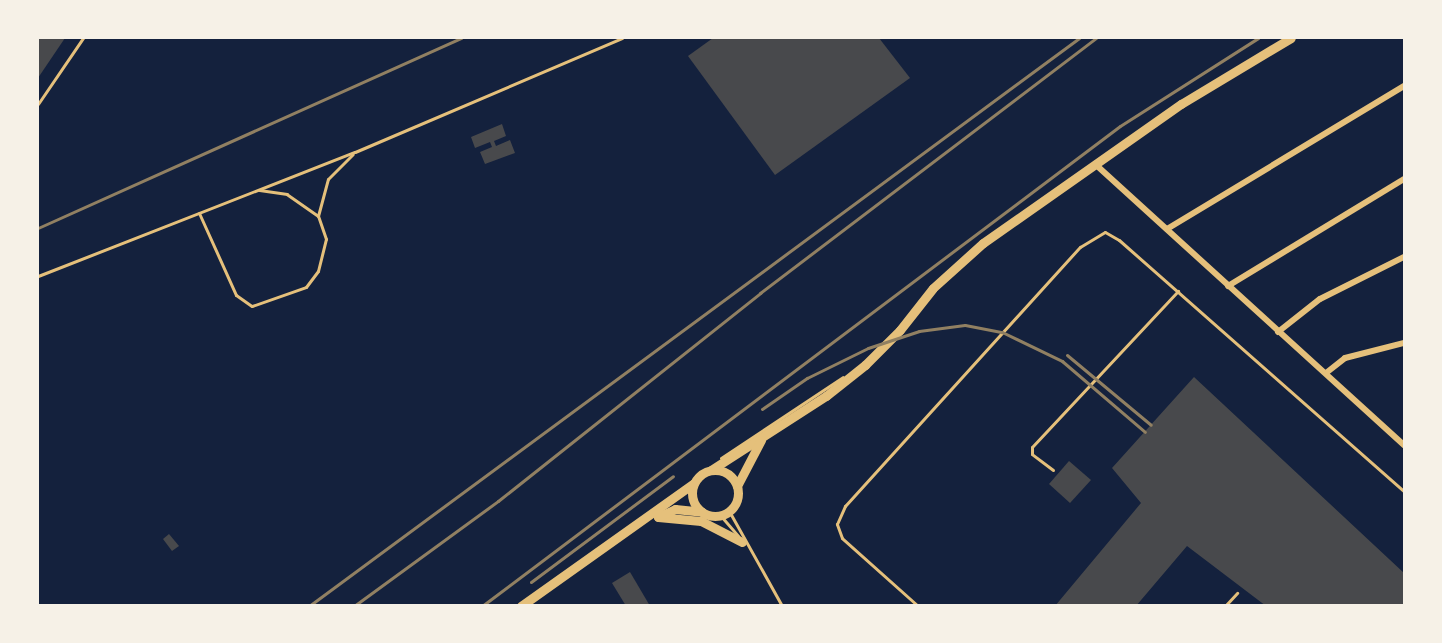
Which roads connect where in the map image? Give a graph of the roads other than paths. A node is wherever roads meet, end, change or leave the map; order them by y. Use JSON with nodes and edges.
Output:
{"nodes":[{"id":1,"x":83,"y":38,"type":"edge"},
{"id":2,"x":622,"y":38,"type":"edge"},
{"id":3,"x":1291,"y":38,"type":"edge"},
{"id":4,"x":1404,"y":86,"type":"edge"},
{"id":5,"x":38,"y":104,"type":"edge"},
{"id":6,"x":355,"y":152,"type":"junction"},
{"id":7,"x":1095,"y":164,"type":"junction"},
{"id":8,"x":1404,"y":178,"type":"edge"},
{"id":9,"x":258,"y":190,"type":"junction"},
{"id":10,"x":199,"y":213,"type":"junction"},
{"id":11,"x":318,"y":216,"type":"junction"},
{"id":12,"x":1167,"y":229,"type":"junction"},
{"id":13,"x":1404,"y":256,"type":"edge"},
{"id":14,"x":38,"y":276,"type":"edge"},
{"id":15,"x":1228,"y":286,"type":"junction"},
{"id":16,"x":1178,"y":291,"type":"junction"},
{"id":17,"x":1278,"y":332,"type":"junction"},
{"id":18,"x":1404,"y":343,"type":"edge"},
{"id":19,"x":865,"y":365,"type":"junction"},
{"id":20,"x":1326,"y":373,"type":"junction"},
{"id":21,"x":762,"y":438,"type":"junction"},
{"id":22,"x":1404,"y":445,"type":"edge"},
{"id":23,"x":711,"y":470,"type":"junction"},
{"id":24,"x":1053,"y":470,"type":"dead end"},
{"id":25,"x":701,"y":474,"type":"junction"},
{"id":26,"x":694,"y":483,"type":"junction"},
{"id":27,"x":737,"y":486,"type":"junction"},
{"id":28,"x":1404,"y":491,"type":"edge"},
{"id":29,"x":702,"y":512,"type":"junction"},
{"id":30,"x":725,"y":513,"type":"junction"},
{"id":31,"x":658,"y":517,"type":"junction"},
{"id":32,"x":639,"y":524,"type":"junction"},
{"id":33,"x":742,"y":542,"type":"junction"},
{"id":34,"x":756,"y":559,"type":"junction"},
{"id":35,"x":1237,"y":593,"type":"dead end"},
{"id":36,"x":521,"y":606,"type":"edge"},
{"id":37,"x":782,"y":606,"type":"edge"},
{"id":38,"x":918,"y":606,"type":"edge"},
{"id":39,"x":1225,"y":606,"type":"edge"}],
"edges":[{"from":1,"to":5,"type":"lane"},
{"from":2,"to":6,"type":"lane"},
{"from":3,"to":7,"type":"main road"},
{"from":4,"to":12,"type":"street"},
{"from":6,"to":9,"type":"lane"},
{"from":6,"to":11,"type":"lane"},
{"from":7,"to":12,"type":"street"},
{"from":7,"to":19,"type":"main road"},
{"from":8,"to":15,"type":"street"},
{"from":9,"to":10,"type":"lane"},
{"from":9,"to":11,"type":"lane"},
{"from":10,"to":11,"type":"lane"},
{"from":10,"to":14,"type":"lane"},
{"from":12,"to":15,"type":"street"},
{"from":13,"to":17,"type":"street"},
{"from":15,"to":17,"type":"street"},
{"from":16,"to":24,"type":"lane"},
{"from":16,"to":28,"type":"lane"},
{"from":16,"to":38,"type":"lane"},
{"from":17,"to":20,"type":"street"},
{"from":18,"to":20,"type":"street"},
{"from":19,"to":21,"type":"main road"},
{"from":19,"to":25,"type":"lane"},
{"from":20,"to":22,"type":"street"},
{"from":21,"to":23,"type":"main road"},
{"from":21,"to":27,"type":"main road"},
{"from":23,"to":25,"type":"main road"},
{"from":23,"to":27,"type":"main road"},
{"from":25,"to":26,"type":"main road"},
{"from":26,"to":29,"type":"main road"},
{"from":26,"to":32,"type":"main road"},
{"from":27,"to":30,"type":"main road"},
{"from":29,"to":30,"type":"main road"},
{"from":29,"to":31,"type":"main road"},
{"from":30,"to":33,"type":"lane"},
{"from":30,"to":34,"type":"lane"},
{"from":31,"to":32,"type":"main road"},
{"from":31,"to":33,"type":"main road"},
{"from":32,"to":36,"type":"main road"},
{"from":33,"to":34,"type":"lane"},
{"from":34,"to":37,"type":"lane"},
{"from":35,"to":39,"type":"lane"}]}
